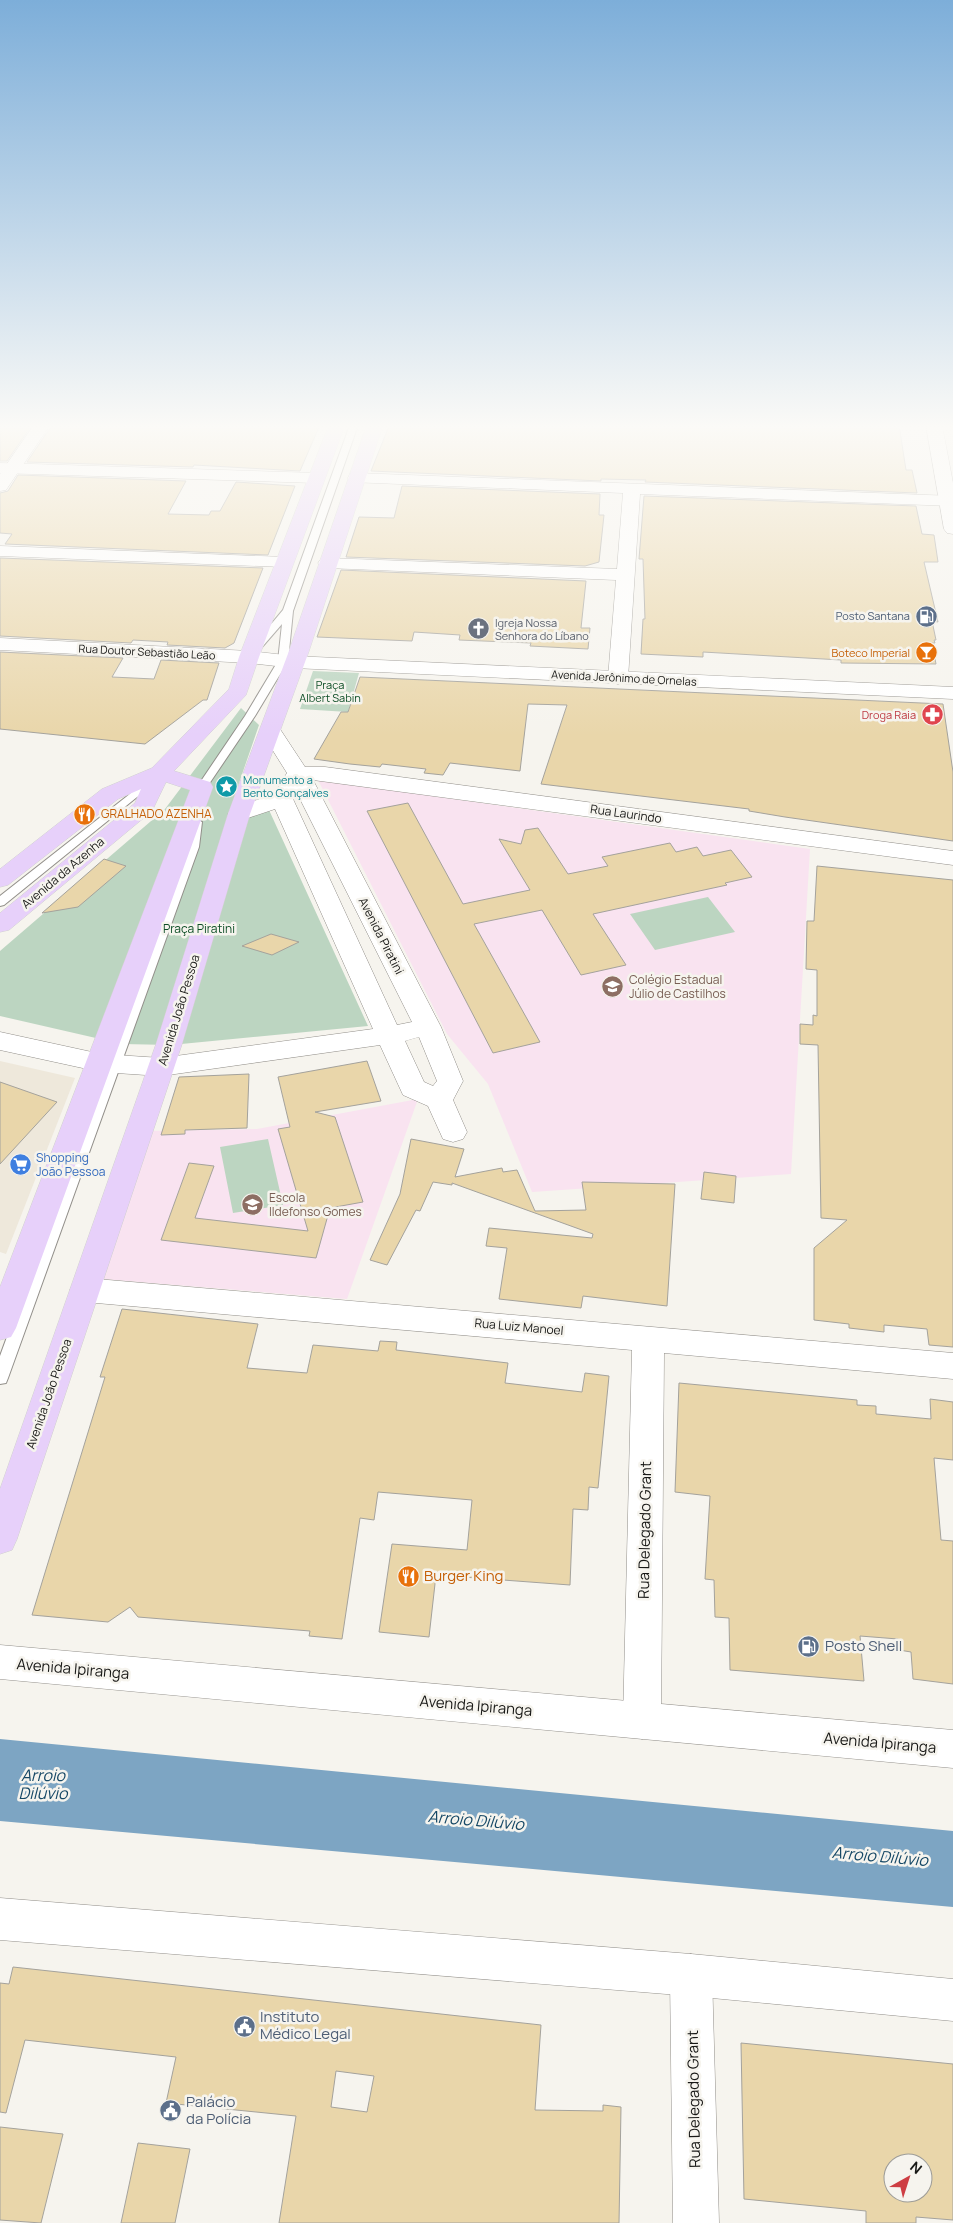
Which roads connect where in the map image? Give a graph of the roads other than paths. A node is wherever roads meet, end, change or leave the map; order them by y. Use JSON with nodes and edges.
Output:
{"nodes":[{"id":1,"x":297,"y":529,"type":"edge"},
{"id":2,"x":317,"y":529,"type":"edge"},
{"id":3,"x":339,"y":529,"type":"edge"},
{"id":4,"x":629,"y":529,"type":"edge"},
{"id":5,"x":0,"y":551,"type":"edge"},
{"id":6,"x":284,"y":562,"type":"junction"},
{"id":7,"x":327,"y":563,"type":"junction"},
{"id":8,"x":626,"y":575,"type":"junction"},
{"id":9,"x":288,"y":611,"type":"junction"},
{"id":10,"x":0,"y":644,"type":"edge"},
{"id":11,"x":249,"y":657,"type":"junction"},
{"id":12,"x":292,"y":658,"type":"junction"},
{"id":13,"x":618,"y":671,"type":"junction"},
{"id":14,"x":795,"y":679,"type":"junction"},
{"id":15,"x":953,"y":680,"type":"edge"},
{"id":16,"x":953,"y":693,"type":"edge"},
{"id":17,"x":271,"y":730,"type":"junction"},
{"id":18,"x":160,"y":773,"type":"junction"},
{"id":19,"x":298,"y":773,"type":"junction"},
{"id":20,"x":202,"y":787,"type":"junction"},
{"id":21,"x":282,"y":799,"type":"junction"},
{"id":22,"x":239,"y":814,"type":"junction"},
{"id":23,"x":953,"y":858,"type":"edge"},
{"id":24,"x":0,"y":880,"type":"edge"},
{"id":25,"x":0,"y":902,"type":"edge"},
{"id":26,"x":0,"y":925,"type":"edge"},
{"id":27,"x":428,"y":1027,"type":"junction"},
{"id":28,"x":390,"y":1035,"type":"junction"},
{"id":29,"x":0,"y":1041,"type":"edge"},
{"id":30,"x":108,"y":1064,"type":"junction"},
{"id":31,"x":161,"y":1067,"type":"junction"},
{"id":32,"x":439,"y":1100,"type":"junction"},
{"id":33,"x":453,"y":1132,"type":"dead end"},
{"id":34,"x":85,"y":1290,"type":"junction"},
{"id":35,"x":0,"y":1328,"type":"edge"},
{"id":36,"x":648,"y":1338,"type":"junction"},
{"id":37,"x":953,"y":1366,"type":"edge"},
{"id":38,"x":0,"y":1378,"type":"edge"},
{"id":39,"x":0,"y":1539,"type":"edge"},
{"id":40,"x":0,"y":1662,"type":"edge"},
{"id":41,"x":642,"y":1721,"type":"junction"},
{"id":42,"x":953,"y":1750,"type":"edge"},
{"id":43,"x":0,"y":1919,"type":"edge"},
{"id":44,"x":691,"y":1975,"type":"junction"},
{"id":45,"x":953,"y":2000,"type":"edge"},
{"id":46,"x":696,"y":2223,"type":"edge"}],
"edges":[{"from":1,"to":6,"type":"main road"},
{"from":2,"to":9,"type":"lane"},
{"from":3,"to":7,"type":"main road","name":"Avenida João Pessoa"},
{"from":4,"to":8,"type":"street"},
{"from":5,"to":6,"type":"street"},
{"from":6,"to":11,"type":"main road"},
{"from":7,"to":8,"type":"street"},
{"from":7,"to":12,"type":"main road","name":"Avenida João Pessoa"},
{"from":8,"to":13,"type":"street"},
{"from":9,"to":11,"type":"lane"},
{"from":9,"to":12,"type":"lane"},
{"from":9,"to":12,"type":"lane"},
{"from":10,"to":11,"type":"street","name":"Rua Doutor Sebastião Leão"},
{"from":11,"to":12,"type":"street","name":"Rua Doutor Sebastião Leão"},
{"from":11,"to":18,"type":"main road","name":"Avenida da Azenha"},
{"from":12,"to":13,"type":"street","name":"Avenida Jerônimo de Ornelas"},
{"from":12,"to":17,"type":"main road","name":"Avenida João Pessoa"},
{"from":12,"to":20,"type":"lane"},
{"from":13,"to":14,"type":"street","name":"Avenida Jerônimo de Ornelas"},
{"from":14,"to":15,"type":"street","name":"Avenida Jerônimo de Ornelas"},
{"from":14,"to":16,"type":"street","name":"Avenida Jerônimo de Ornelas"},
{"from":17,"to":19,"type":"street","name":"Avenida Piratini"},
{"from":17,"to":22,"type":"main road","name":"Avenida João Pessoa"},
{"from":18,"to":20,"type":"main road"},
{"from":18,"to":24,"type":"main road","name":"Avenida da Azenha"},
{"from":18,"to":25,"type":"lane"},
{"from":18,"to":26,"type":"main road","name":"Avenida da Azenha"},
{"from":19,"to":21,"type":"street"},
{"from":19,"to":23,"type":"street","name":"Rua Laurindo"},
{"from":19,"to":27,"type":"street","name":"Avenida Piratini"},
{"from":20,"to":30,"type":"main road"},
{"from":21,"to":22,"type":"street"},
{"from":21,"to":28,"type":"street"},
{"from":22,"to":31,"type":"main road","name":"Avenida João Pessoa"},
{"from":27,"to":28,"type":"street"},
{"from":27,"to":32,"type":"street","name":"Avenida Piratini"},
{"from":28,"to":31,"type":"street"},
{"from":28,"to":32,"type":"street"},
{"from":29,"to":30,"type":"street"},
{"from":30,"to":31,"type":"street"},
{"from":30,"to":35,"type":"main road"},
{"from":30,"to":38,"type":"lane"},
{"from":31,"to":34,"type":"main road","name":"Avenida João Pessoa"},
{"from":32,"to":33,"type":"street"},
{"from":34,"to":36,"type":"street","name":"Rua Luiz Manoel"},
{"from":34,"to":39,"type":"main road","name":"Avenida João Pessoa"},
{"from":36,"to":37,"type":"street","name":"Rua Luiz Manoel"},
{"from":36,"to":41,"type":"street","name":"Rua Delegado Grant"},
{"from":40,"to":41,"type":"street","name":"Avenida Ipiranga"},
{"from":41,"to":42,"type":"street","name":"Avenida Ipiranga"},
{"from":43,"to":44,"type":"street"},
{"from":44,"to":45,"type":"street"},
{"from":44,"to":46,"type":"street","name":"Rua Delegado Grant"}]}
